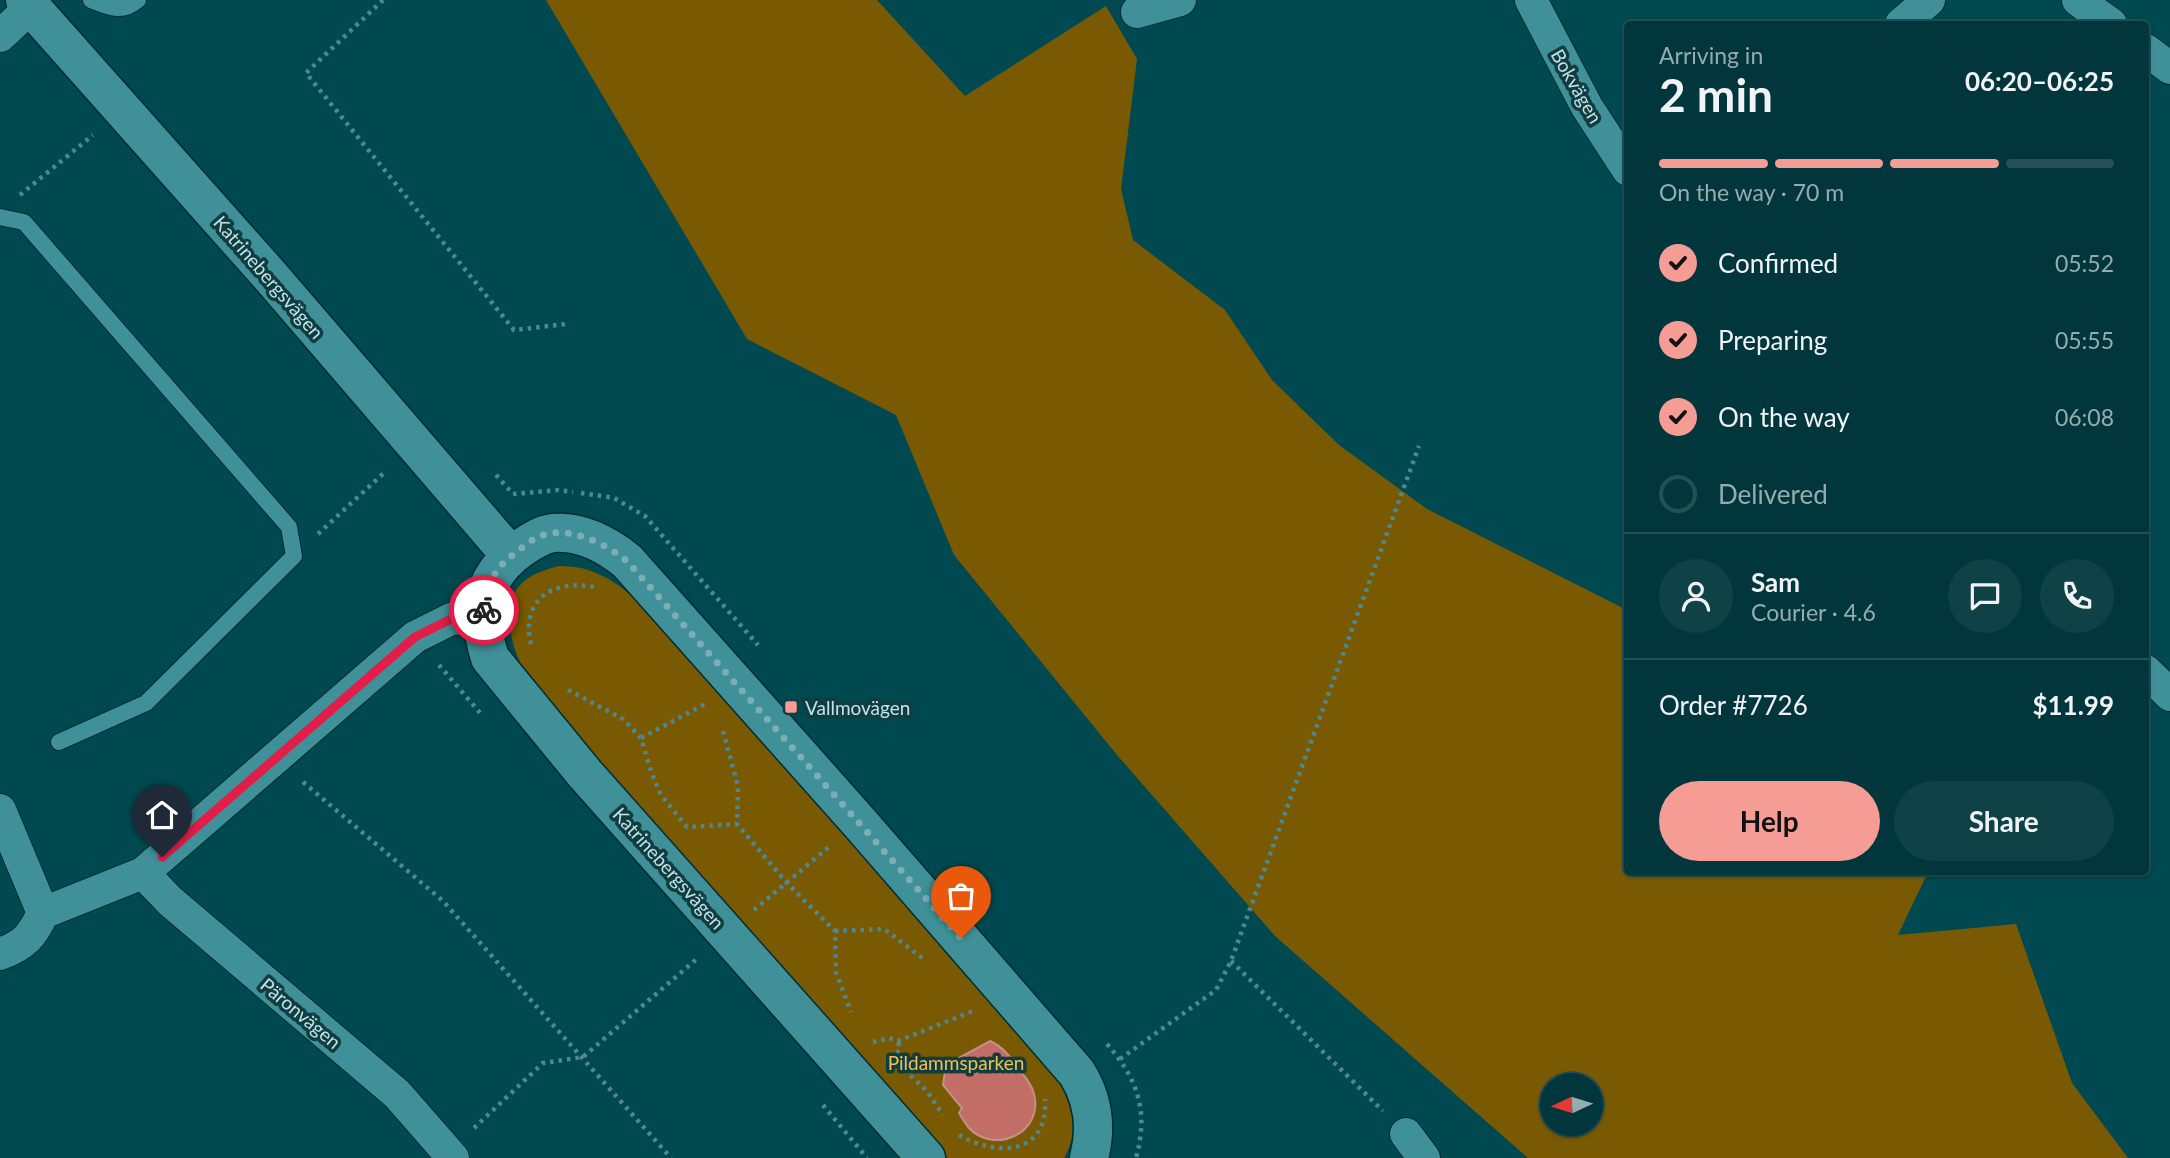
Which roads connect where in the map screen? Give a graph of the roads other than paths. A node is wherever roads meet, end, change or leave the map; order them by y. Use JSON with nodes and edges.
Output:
{"nodes":[{"id":1,"x":91,"y":0,"type":"edge"},
{"id":2,"x":138,"y":0,"type":"edge"},
{"id":3,"x":1180,"y":0,"type":"edge"},
{"id":4,"x":1531,"y":0,"type":"edge"},
{"id":5,"x":1929,"y":0,"type":"edge"},
{"id":6,"x":2078,"y":0,"type":"edge"},
{"id":7,"x":33,"y":4,"type":"edge"},
{"id":8,"x":1137,"y":12,"type":"dead end"},
{"id":9,"x":1904,"y":21,"type":"edge"},
{"id":10,"x":2107,"y":21,"type":"edge"},
{"id":11,"x":0,"y":36,"type":"edge"},
{"id":12,"x":2149,"y":52,"type":"edge"},
{"id":13,"x":2170,"y":68,"type":"edge"},
{"id":14,"x":1624,"y":164,"type":"edge"},
{"id":15,"x":0,"y":217,"type":"edge"},
{"id":16,"x":511,"y":556,"type":"junction"},
{"id":17,"x":484,"y":617,"type":"junction"},
{"id":18,"x":2149,"y":674,"type":"edge"},
{"id":19,"x":2170,"y":695,"type":"edge"},
{"id":20,"x":59,"y":742,"type":"dead end"},
{"id":21,"x":0,"y":810,"type":"edge"},
{"id":22,"x":143,"y":873,"type":"junction"},
{"id":23,"x":43,"y":913,"type":"junction"},
{"id":24,"x":0,"y":954,"type":"edge"},
{"id":25,"x":451,"y":1155,"type":"edge"},
{"id":26,"x":926,"y":1158,"type":"edge"},
{"id":27,"x":1089,"y":1158,"type":"edge"}],
"edges":[{"from":1,"to":2,"type":"lane"},
{"from":3,"to":8,"type":"street"},
{"from":4,"to":14,"type":"street","name":"Bokvägen"},
{"from":5,"to":9,"type":"street"},
{"from":6,"to":10,"type":"street"},
{"from":7,"to":11,"type":"street"},
{"from":7,"to":16,"type":"street","name":"Katrinebergsvägen"},
{"from":12,"to":13,"type":"street"},
{"from":15,"to":20,"type":"lane"},
{"from":16,"to":17,"type":"street","name":"Katrinebergsvägen"},
{"from":16,"to":27,"type":"street","name":"Katrinebergsvägen"},
{"from":17,"to":22,"type":"street"},
{"from":17,"to":26,"type":"street","name":"Katrinebergsvägen"},
{"from":18,"to":19,"type":"street"},
{"from":21,"to":23,"type":"street"},
{"from":22,"to":23,"type":"street"},
{"from":22,"to":25,"type":"street","name":"Päronvägen"},
{"from":23,"to":24,"type":"street"}]}
